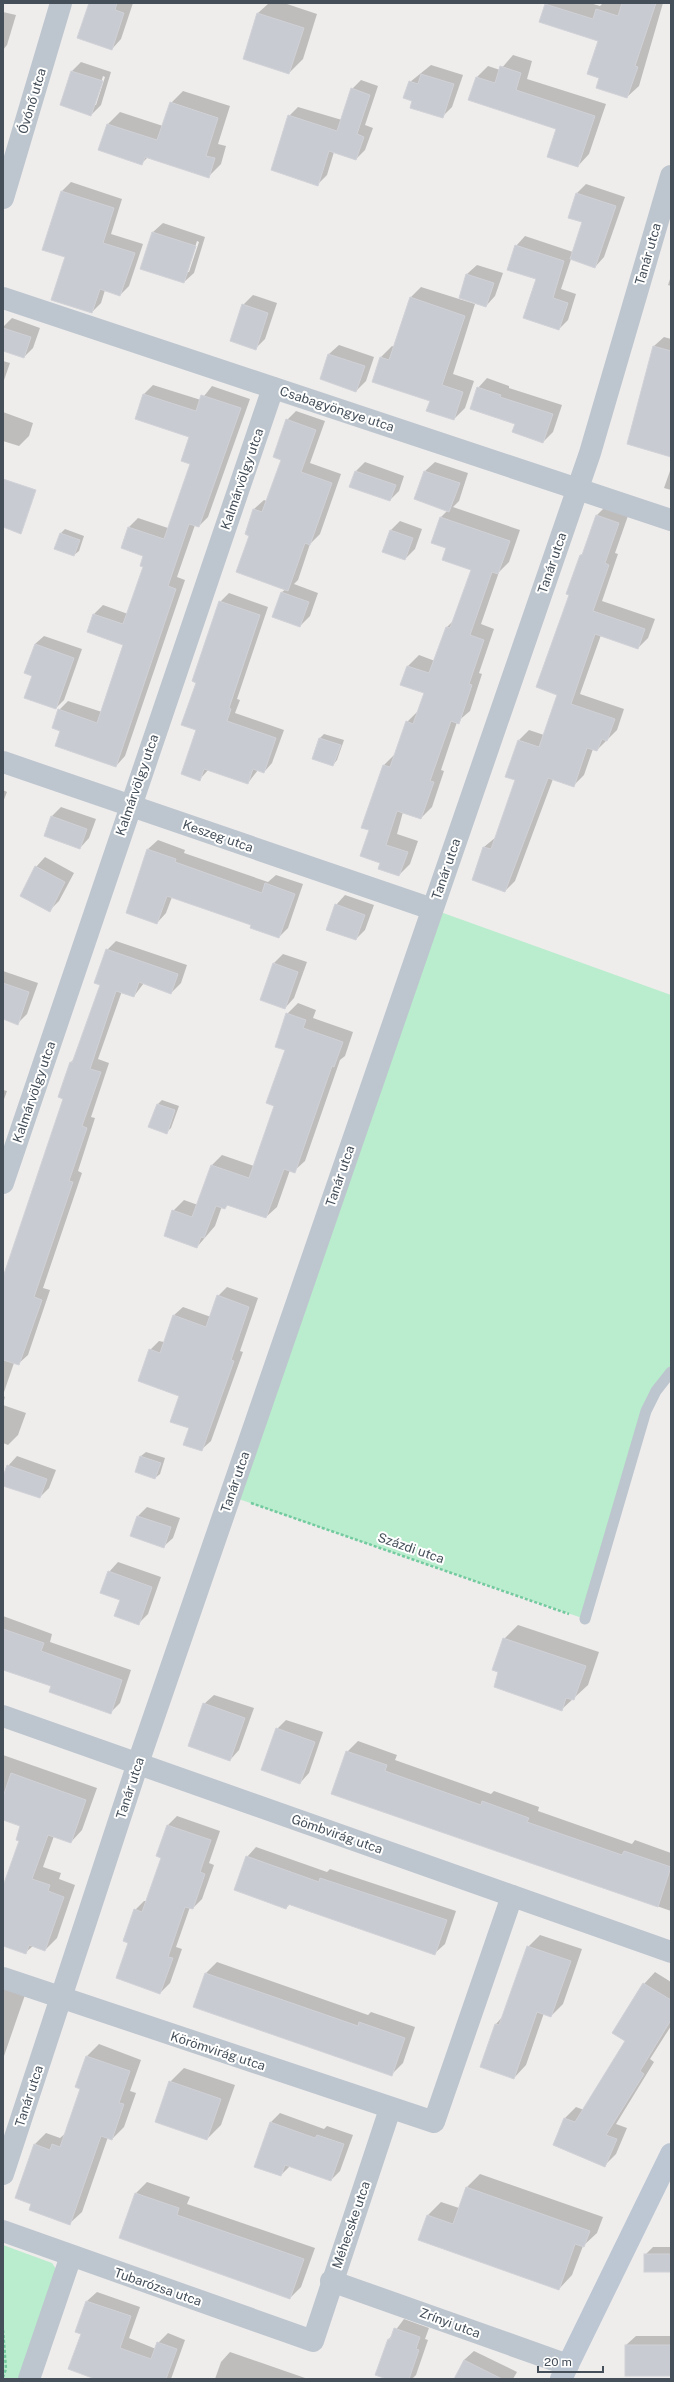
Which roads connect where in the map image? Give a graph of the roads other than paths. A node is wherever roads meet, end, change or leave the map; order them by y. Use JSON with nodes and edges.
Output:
{"nodes":[{"id":1,"x":61,"y":3,"type":"edge"},
{"id":2,"x":671,"y":176,"type":"edge"},
{"id":3,"x":3,"y":198,"type":"edge"},
{"id":4,"x":3,"y":298,"type":"edge"},
{"id":5,"x":273,"y":388,"type":"junction"},
{"id":6,"x":578,"y":487,"type":"junction"},
{"id":7,"x":671,"y":520,"type":"edge"},
{"id":8,"x":3,"y":762,"type":"edge"},
{"id":9,"x":130,"y":806,"type":"junction"},
{"id":10,"x":432,"y":909,"type":"junction"},
{"id":11,"x":3,"y":1183,"type":"edge"},
{"id":12,"x":671,"y":1372,"type":"edge"},
{"id":13,"x":585,"y":1619,"type":"road end"},
{"id":14,"x":3,"y":1716,"type":"edge"},
{"id":15,"x":138,"y":1763,"type":"junction"},
{"id":16,"x":512,"y":1896,"type":"junction"},
{"id":17,"x":671,"y":1952,"type":"edge"},
{"id":18,"x":3,"y":1978,"type":"edge"},
{"id":19,"x":61,"y":1999,"type":"junction"},
{"id":20,"x":390,"y":2108,"type":"junction"},
{"id":21,"x":671,"y":2154,"type":"edge"},
{"id":22,"x":3,"y":2174,"type":"edge"},
{"id":23,"x":3,"y":2231,"type":"edge"},
{"id":24,"x":72,"y":2256,"type":"junction"},
{"id":25,"x":332,"y":2281,"type":"junction"},
{"id":26,"x":313,"y":2341,"type":"joint"},
{"id":27,"x":565,"y":2372,"type":"edge"},
{"id":28,"x":29,"y":2379,"type":"edge"}],
"edges":[{"from":1,"to":3,"type":"street","name":"Óvónő utca"},
{"from":2,"to":6,"type":"street","name":"Tanár utca"},
{"from":4,"to":5,"type":"street","name":"Csabagyöngye utca"},
{"from":5,"to":6,"type":"street","name":"Csabagyöngye utca"},
{"from":5,"to":9,"type":"street","name":"Kalmárvölgy utca"},
{"from":6,"to":7,"type":"street","name":"Csabagyöngye utca"},
{"from":6,"to":10,"type":"street","name":"Tanár utca"},
{"from":8,"to":9,"type":"street","name":"Keszeg utca"},
{"from":9,"to":10,"type":"street","name":"Keszeg utca"},
{"from":9,"to":11,"type":"street","name":"Kalmárvölgy utca"},
{"from":10,"to":15,"type":"street","name":"Tanár utca"},
{"from":12,"to":13,"type":"lane"},
{"from":14,"to":15,"type":"street","name":"Gömbvirág utca"},
{"from":15,"to":16,"type":"street","name":"Gömbvirág utca"},
{"from":15,"to":19,"type":"street","name":"Tanár utca"},
{"from":16,"to":17,"type":"street","name":"Gömbvirág utca"},
{"from":16,"to":20,"type":"street","name":"Körömvirág utca"},
{"from":18,"to":19,"type":"street","name":"Körömvirág utca"},
{"from":19,"to":20,"type":"street","name":"Körömvirág utca"},
{"from":19,"to":22,"type":"street","name":"Tanár utca"},
{"from":20,"to":25,"type":"street","name":"Méhecske utca"},
{"from":21,"to":27,"type":"main road","name":"Zrínyi utca"},
{"from":23,"to":24,"type":"street","name":"Tubarózsa utca"},
{"from":24,"to":26,"type":"street","name":"Tubarózsa utca"},
{"from":24,"to":28,"type":"street"},
{"from":25,"to":26,"type":"street","name":"Méhecske utca"},
{"from":25,"to":27,"type":"street","name":"Zrínyi utca"}]}
